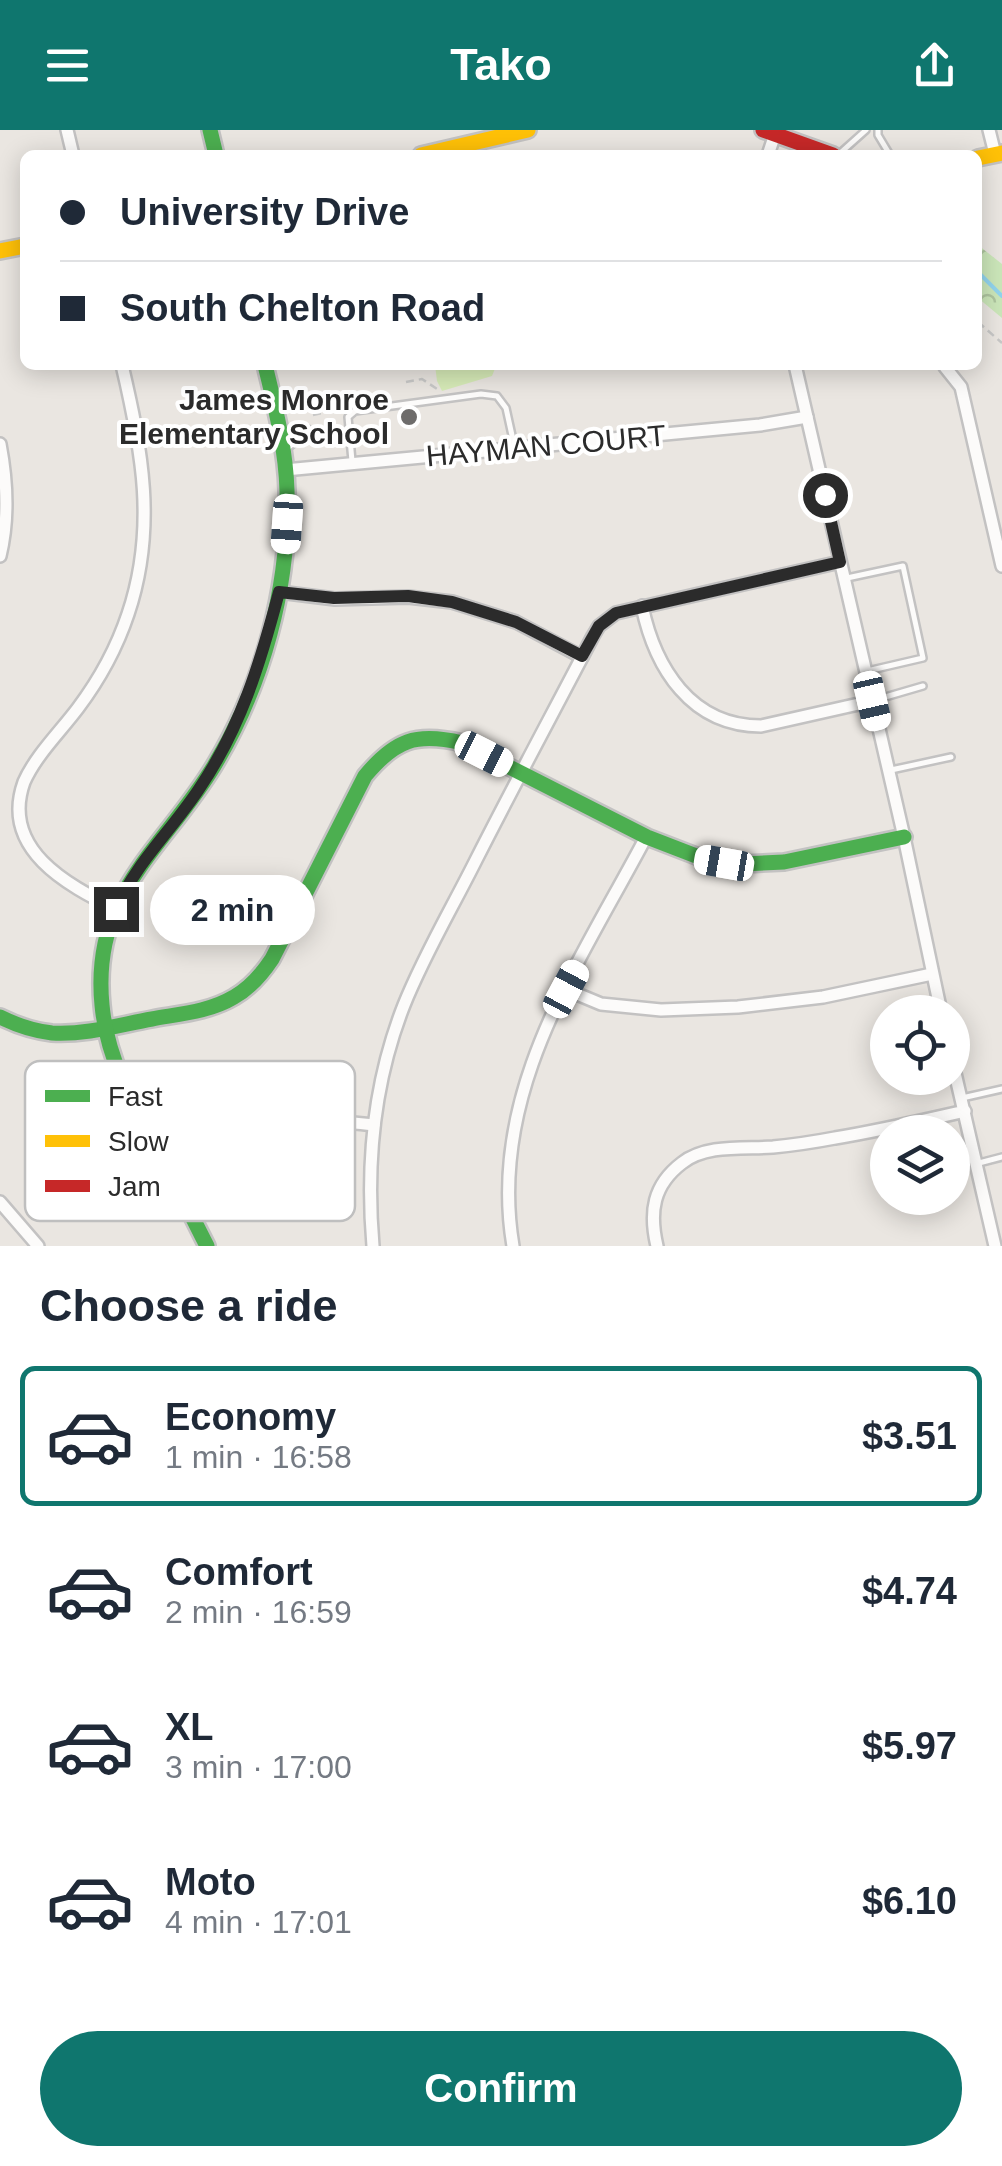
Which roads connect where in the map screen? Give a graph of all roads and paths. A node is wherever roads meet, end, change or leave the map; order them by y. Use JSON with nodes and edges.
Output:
{"nodes":[{"id":1,"x":528,"y":130,"type":"edge"},
{"id":2,"x":866,"y":130,"type":"edge"},
{"id":3,"x":989,"y":130,"type":"edge"},
{"id":4,"x":769,"y":132,"type":"edge"},
{"id":5,"x":473,"y":136,"type":"edge"},
{"id":6,"x":435,"y":150,"type":"edge"},
{"id":7,"x":821,"y":150,"type":"edge"},
{"id":8,"x":842,"y":150,"type":"edge"},
{"id":9,"x":998,"y":153,"type":"edge"},
{"id":10,"x":982,"y":326,"type":"edge"},
{"id":11,"x":1002,"y":343,"type":"edge"},
{"id":12,"x":123,"y":370,"type":"edge"},
{"id":13,"x":266,"y":370,"type":"edge"},
{"id":14,"x":796,"y":370,"type":"edge"},
{"id":15,"x":947,"y":370,"type":"edge"},
{"id":16,"x":406,"y":382,"type":"dead end"},
{"id":17,"x":438,"y":393,"type":"dead end"},
{"id":18,"x":807,"y":417,"type":"junction"},
{"id":19,"x":308,"y":429,"type":"dead end"},
{"id":20,"x":0,"y":444,"type":"edge"},
{"id":21,"x":515,"y":448,"type":"junction"},
{"id":22,"x":283,"y":451,"type":"junction"},
{"id":23,"x":352,"y":464,"type":"junction"},
{"id":24,"x":285,"y":470,"type":"junction"},
{"id":25,"x":0,"y":556,"type":"edge"},
{"id":26,"x":840,"y":562,"type":"junction"},
{"id":27,"x":1002,"y":566,"type":"edge"},
{"id":28,"x":844,"y":579,"type":"junction"},
{"id":29,"x":279,"y":592,"type":"junction"},
{"id":30,"x":642,"y":606,"type":"junction"},
{"id":31,"x":582,"y":656,"type":"junction"},
{"id":32,"x":866,"y":671,"type":"junction"},
{"id":33,"x":923,"y":686,"type":"dead end"},
{"id":34,"x":872,"y":701,"type":"junction"},
{"id":35,"x":952,"y":757,"type":"dead end"},
{"id":36,"x":888,"y":770,"type":"junction"},
{"id":37,"x":520,"y":774,"type":"junction"},
{"id":38,"x":646,"y":837,"type":"junction"},
{"id":39,"x":904,"y":837,"type":"junction"},
{"id":40,"x":116,"y":909,"type":"junction"},
{"id":41,"x":932,"y":974,"type":"junction"},
{"id":42,"x":566,"y":989,"type":"junction"},
{"id":43,"x":937,"y":995,"type":"edge"},
{"id":44,"x":0,"y":1018,"type":"edge"},
{"id":45,"x":104,"y":1029,"type":"junction"},
{"id":46,"x":114,"y":1061,"type":"edge"},
{"id":47,"x":1002,"y":1089,"type":"edge"},
{"id":48,"x":961,"y":1095,"type":"edge"},
{"id":49,"x":963,"y":1105,"type":"junction"},
{"id":50,"x":355,"y":1124,"type":"edge"},
{"id":51,"x":374,"y":1125,"type":"junction"},
{"id":52,"x":1002,"y":1157,"type":"edge"},
{"id":53,"x":976,"y":1163,"type":"junction"},
{"id":54,"x":0,"y":1202,"type":"edge"},
{"id":55,"x":194,"y":1221,"type":"edge"},
{"id":56,"x":996,"y":1226,"type":"edge"},
{"id":57,"x":38,"y":1246,"type":"edge"},
{"id":58,"x":207,"y":1246,"type":"edge"},
{"id":59,"x":374,"y":1246,"type":"edge"},
{"id":60,"x":512,"y":1246,"type":"edge"},
{"id":61,"x":657,"y":1246,"type":"edge"},
{"id":62,"x":995,"y":1246,"type":"edge"}],
"edges":[{"from":1,"to":5,"type":"main road"},
{"from":2,"to":8,"type":"lane"},
{"from":3,"to":9,"type":"street"},
{"from":4,"to":7,"type":"main road"},
{"from":5,"to":6,"type":"main road"},
{"from":10,"to":11,"type":"path"},
{"from":12,"to":40,"type":"street"},
{"from":13,"to":22,"type":"main road"},
{"from":14,"to":18,"type":"street"},
{"from":15,"to":27,"type":"street"},
{"from":16,"to":17,"type":"path"},
{"from":18,"to":21,"type":"street","name":"HAYMAN COURT"},
{"from":18,"to":26,"type":"street"},
{"from":19,"to":22,"type":"lane"},
{"from":20,"to":25,"type":"street"},
{"from":21,"to":23,"type":"street","name":"HAYMAN COURT"},
{"from":21,"to":23,"type":"lane"},
{"from":22,"to":24,"type":"main road"},
{"from":23,"to":24,"type":"street","name":"HAYMAN COURT"},
{"from":24,"to":29,"type":"main road"},
{"from":26,"to":28,"type":"street"},
{"from":26,"to":30,"type":"street"},
{"from":28,"to":32,"type":"street"},
{"from":28,"to":32,"type":"lane"},
{"from":29,"to":31,"type":"street"},
{"from":29,"to":40,"type":"main road"},
{"from":30,"to":31,"type":"street"},
{"from":30,"to":34,"type":"street"},
{"from":31,"to":37,"type":"street"},
{"from":32,"to":34,"type":"street"},
{"from":33,"to":34,"type":"lane"},
{"from":34,"to":36,"type":"street"},
{"from":35,"to":36,"type":"lane"},
{"from":36,"to":39,"type":"street"},
{"from":37,"to":38,"type":"main road"},
{"from":37,"to":45,"type":"main road"},
{"from":37,"to":51,"type":"street"},
{"from":38,"to":39,"type":"main road"},
{"from":38,"to":42,"type":"street"},
{"from":39,"to":41,"type":"street"},
{"from":40,"to":45,"type":"main road"},
{"from":41,"to":42,"type":"street"},
{"from":41,"to":43,"type":"street"},
{"from":42,"to":60,"type":"street"},
{"from":44,"to":45,"type":"main road"},
{"from":45,"to":46,"type":"main road"},
{"from":47,"to":49,"type":"lane"},
{"from":48,"to":49,"type":"street"},
{"from":49,"to":53,"type":"street"},
{"from":49,"to":61,"type":"street"},
{"from":50,"to":51,"type":"street"},
{"from":51,"to":59,"type":"street"},
{"from":52,"to":53,"type":"lane"},
{"from":53,"to":56,"type":"street"},
{"from":54,"to":57,"type":"street"},
{"from":55,"to":58,"type":"main road"},
{"from":56,"to":62,"type":"street"}]}
